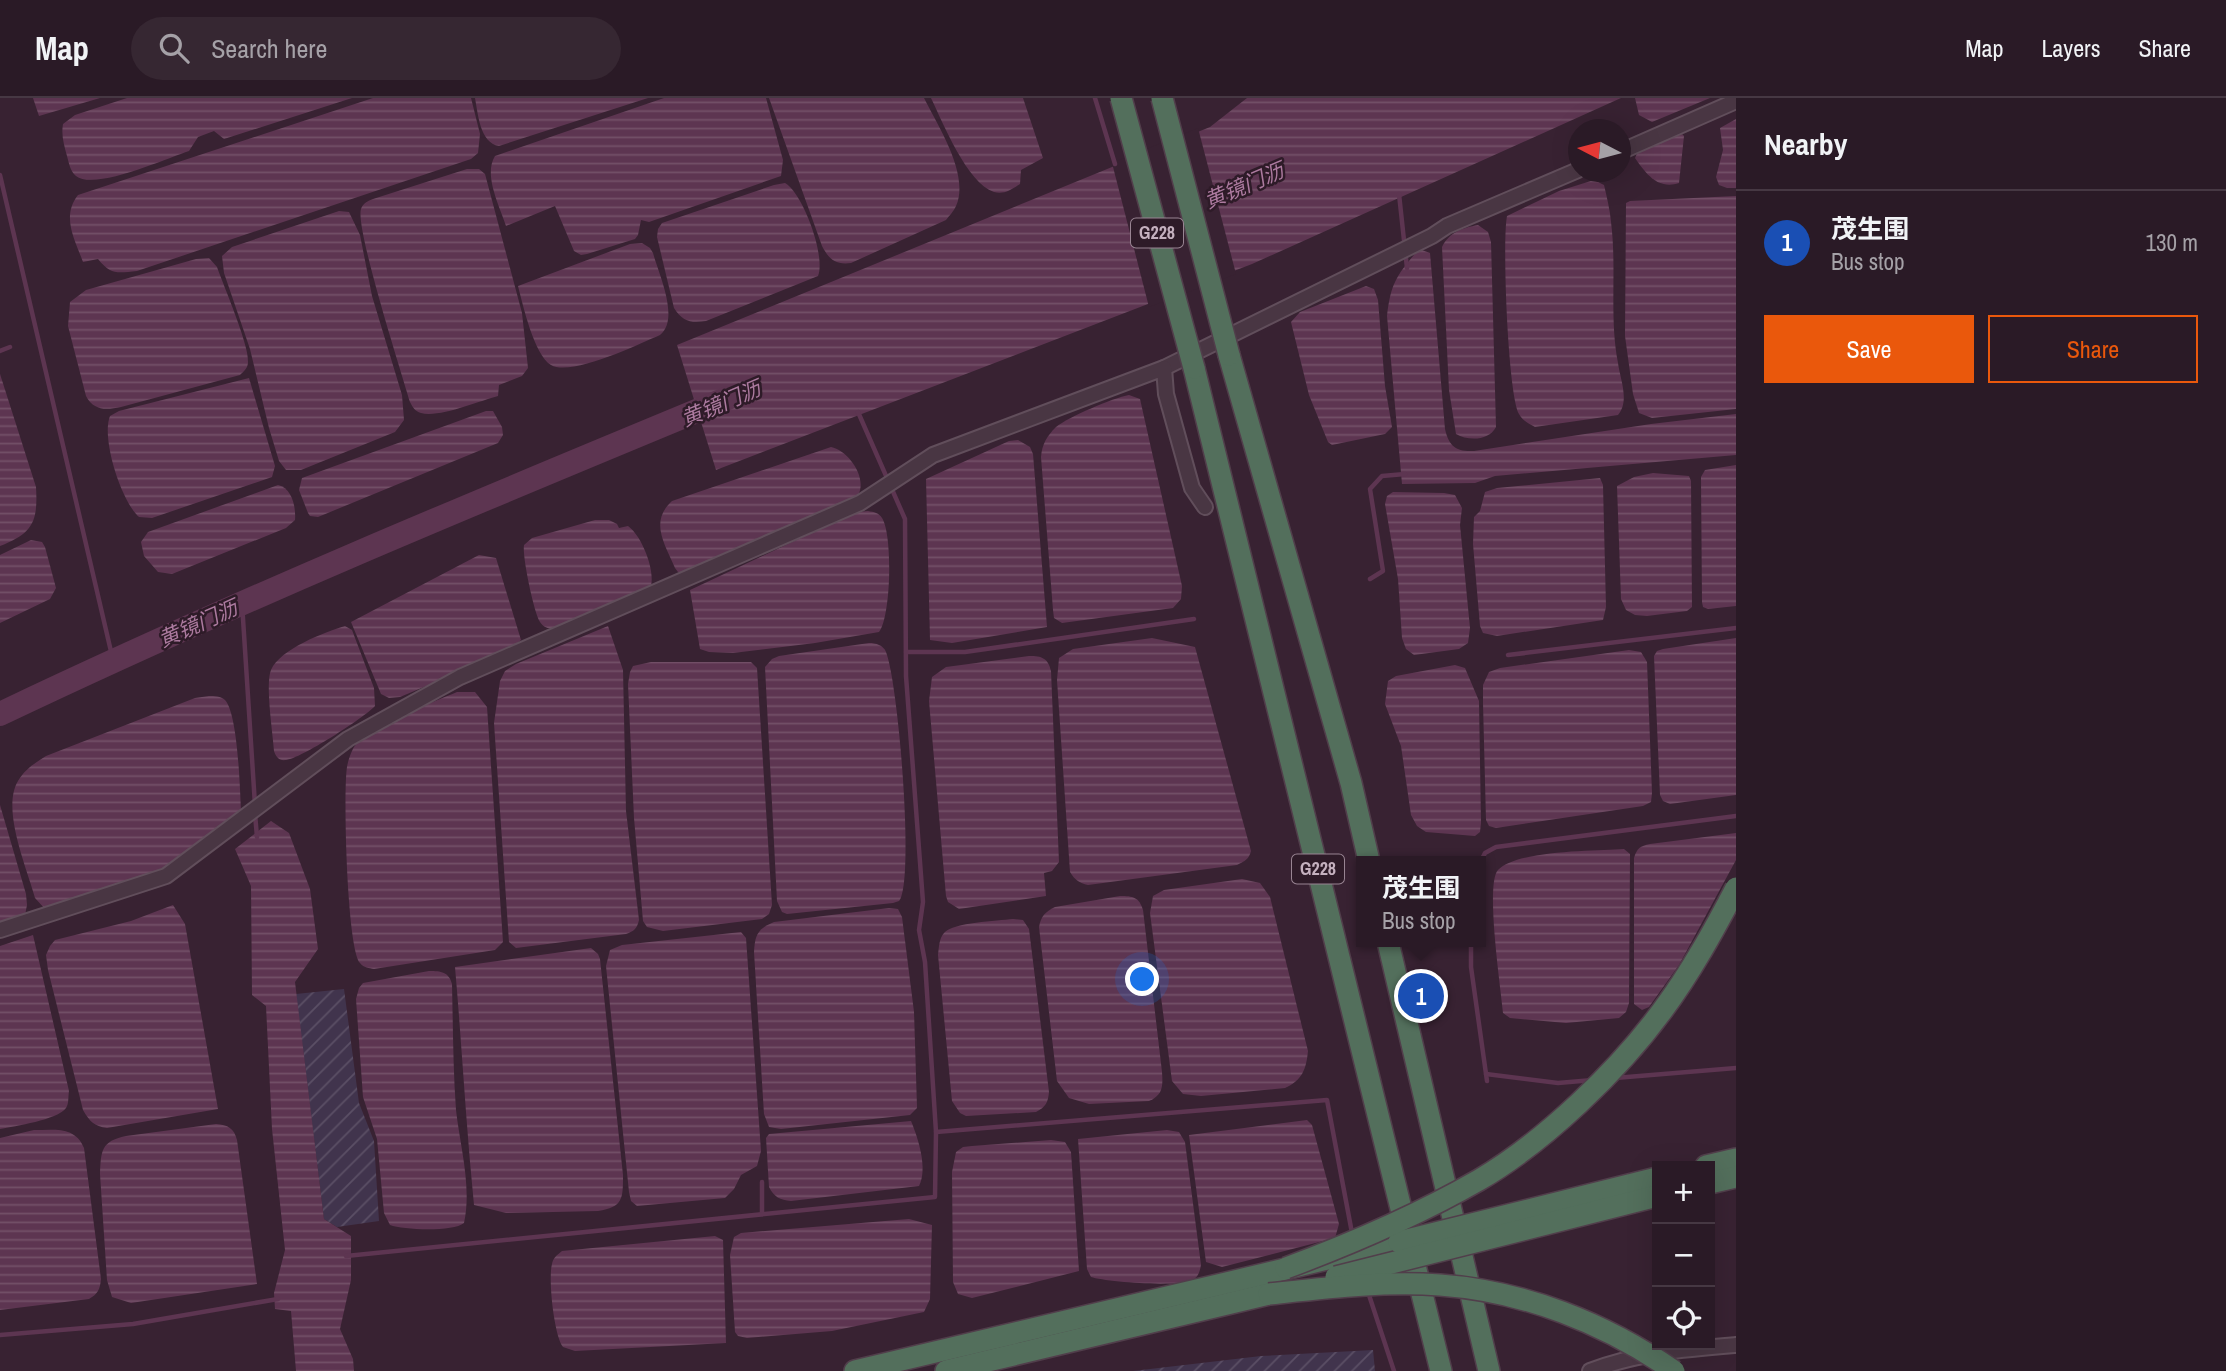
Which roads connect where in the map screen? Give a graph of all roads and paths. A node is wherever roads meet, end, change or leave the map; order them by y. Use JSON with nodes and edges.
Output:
{"nodes":[{"id":1,"x":1121,"y":98,"type":"edge"},
{"id":2,"x":1163,"y":98,"type":"edge"},
{"id":3,"x":1736,"y":101,"type":"edge"},
{"id":4,"x":1631,"y":147,"type":"edge"},
{"id":5,"x":1568,"y":174,"type":"edge"},
{"id":6,"x":1164,"y":368,"type":"junction"},
{"id":7,"x":1205,"y":508,"type":"dead end"},
{"id":8,"x":1368,"y":856,"type":"edge"},
{"id":9,"x":1736,"y":888,"type":"edge"},
{"id":10,"x":0,"y":930,"type":"edge"},
{"id":11,"x":1389,"y":947,"type":"edge"},
{"id":12,"x":1736,"y":1159,"type":"edge"},
{"id":13,"x":1715,"y":1164,"type":"edge"},
{"id":14,"x":1736,"y":1177,"type":"edge"},
{"id":15,"x":1652,"y":1179,"type":"edge"},
{"id":16,"x":1715,"y":1182,"type":"edge"},
{"id":17,"x":1652,"y":1197,"type":"edge"},
{"id":18,"x":1286,"y":1268,"type":"junction"},
{"id":19,"x":1269,"y":1294,"type":"junction"},
{"id":20,"x":1093,"y":1325,"type":"junction"},
{"id":21,"x":1736,"y":1345,"type":"edge"},
{"id":22,"x":855,"y":1371,"type":"edge"},
{"id":23,"x":946,"y":1371,"type":"edge"},
{"id":24,"x":1441,"y":1371,"type":"edge"},
{"id":25,"x":1489,"y":1371,"type":"edge"},
{"id":26,"x":1590,"y":1371,"type":"edge"},
{"id":27,"x":1674,"y":1371,"type":"edge"}],
"edges":[{"from":1,"to":24,"type":"highway","number":"G228","bridge":true},
{"from":2,"to":8,"type":"highway","number":"G228","bridge":true},
{"from":3,"to":4,"type":"street"},
{"from":5,"to":6,"type":"street"},
{"from":6,"to":7,"type":"street"},
{"from":6,"to":10,"type":"street"},
{"from":9,"to":18,"type":"highway","bridge":true},
{"from":11,"to":25,"type":"highway"},
{"from":12,"to":13,"type":"highway"},
{"from":14,"to":16,"type":"highway"},
{"from":15,"to":18,"type":"highway","bridge":true},
{"from":17,"to":19,"type":"highway","bridge":true},
{"from":18,"to":20,"type":"highway"},
{"from":19,"to":20,"type":"highway"},
{"from":19,"to":27,"type":"highway","bridge":true},
{"from":20,"to":22,"type":"highway"},
{"from":20,"to":23,"type":"highway"},
{"from":21,"to":26,"type":"street"}]}
